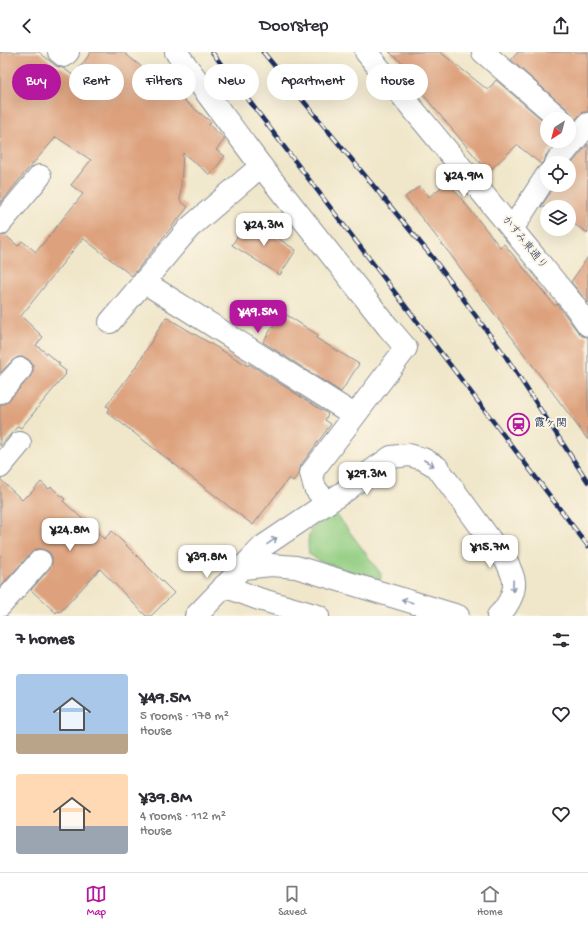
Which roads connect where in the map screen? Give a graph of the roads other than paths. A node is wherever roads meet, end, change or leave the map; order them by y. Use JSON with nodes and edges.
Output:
{"nodes":[{"id":1,"x":59,"y":52,"type":"edge"},
{"id":2,"x":68,"y":52,"type":"edge"},
{"id":3,"x":176,"y":52,"type":"edge"},
{"id":4,"x":366,"y":52,"type":"edge"},
{"id":5,"x":492,"y":55,"type":"edge"},
{"id":6,"x":553,"y":112,"type":"edge"},
{"id":7,"x":579,"y":128,"type":"edge"},
{"id":8,"x":561,"y":156,"type":"edge"},
{"id":9,"x":261,"y":166,"type":"junction"},
{"id":10,"x":40,"y":176,"type":"dead end"},
{"id":11,"x":540,"y":186,"type":"edge"},
{"id":12,"x":0,"y":224,"type":"edge"},
{"id":13,"x":512,"y":229,"type":"junction"},
{"id":14,"x":144,"y":282,"type":"junction"},
{"id":15,"x":110,"y":322,"type":"dead end"},
{"id":16,"x":588,"y":325,"type":"edge"},
{"id":17,"x":22,"y":369,"type":"dead end"},
{"id":18,"x":0,"y":392,"type":"edge"},
{"id":19,"x":354,"y":414,"type":"junction"},
{"id":20,"x":20,"y":442,"type":"dead end"},
{"id":21,"x":0,"y":467,"type":"edge"},
{"id":22,"x":327,"y":503,"type":"junction"},
{"id":23,"x":40,"y":561,"type":"dead end"},
{"id":24,"x":243,"y":568,"type":"junction"},
{"id":25,"x":224,"y":586,"type":"junction"},
{"id":26,"x":0,"y":606,"type":"edge"},
{"id":27,"x":196,"y":616,"type":"edge"},
{"id":28,"x":318,"y":616,"type":"edge"},
{"id":29,"x":458,"y":616,"type":"edge"},
{"id":30,"x":498,"y":616,"type":"edge"}],
"edges":[{"from":1,"to":2,"type":"street"},
{"from":3,"to":9,"type":"street"},
{"from":4,"to":13,"type":"street","name":"かすみ東通り"},
{"from":5,"to":6,"type":"street"},
{"from":7,"to":8,"type":"street"},
{"from":9,"to":14,"type":"street"},
{"from":9,"to":19,"type":"street"},
{"from":10,"to":12,"type":"street"},
{"from":11,"to":13,"type":"street"},
{"from":13,"to":16,"type":"street","name":"かすみ東通り"},
{"from":14,"to":15,"type":"street"},
{"from":14,"to":19,"type":"street"},
{"from":17,"to":18,"type":"street"},
{"from":19,"to":22,"type":"street"},
{"from":20,"to":21,"type":"street"},
{"from":24,"to":22,"type":"street","one_way":true},
{"from":22,"to":30,"type":"street","one_way":true},
{"from":23,"to":26,"type":"street"},
{"from":24,"to":25,"type":"street"},
{"from":29,"to":24,"type":"street","one_way":true},
{"from":25,"to":27,"type":"street"},
{"from":25,"to":28,"type":"street"}]}
